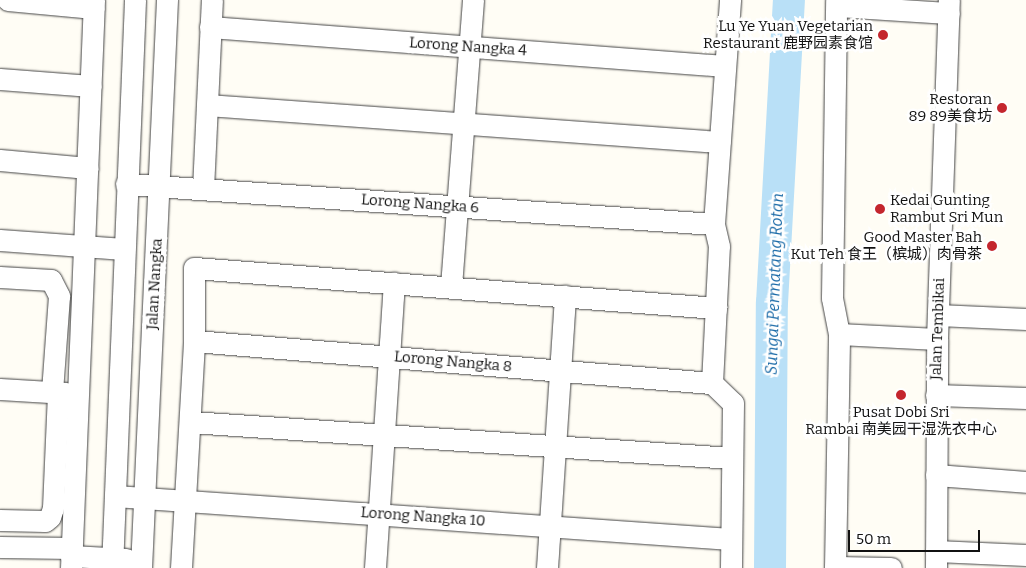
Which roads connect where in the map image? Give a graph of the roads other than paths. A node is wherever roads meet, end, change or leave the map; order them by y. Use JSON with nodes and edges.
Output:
{"nodes":[{"id":1,"x":8,"y":0,"type":"edge"},
{"id":2,"x":135,"y":0,"type":"edge"},
{"id":3,"x":167,"y":0,"type":"edge"},
{"id":4,"x":212,"y":0,"type":"edge"},
{"id":5,"x":473,"y":0,"type":"edge"},
{"id":6,"x":730,"y":0,"type":"edge"},
{"id":7,"x":836,"y":3,"type":"edge"},
{"id":8,"x":94,"y":4,"type":"edge"},
{"id":9,"x":949,"y":6,"type":"edge"},
{"id":10,"x":210,"y":27,"type":"junction"},
{"id":11,"x":469,"y":47,"type":"junction"},
{"id":12,"x":725,"y":66,"type":"junction"},
{"id":13,"x":0,"y":79,"type":"edge"},
{"id":14,"x":91,"y":86,"type":"junction"},
{"id":15,"x":207,"y":105,"type":"junction"},
{"id":16,"x":463,"y":125,"type":"junction"},
{"id":17,"x":720,"y":142,"type":"junction"},
{"id":18,"x":0,"y":160,"type":"edge"},
{"id":19,"x":88,"y":168,"type":"junction"},
{"id":20,"x":126,"y":184,"type":"junction"},
{"id":21,"x":159,"y":186,"type":"junction"},
{"id":22,"x":203,"y":189,"type":"junction"},
{"id":23,"x":457,"y":206,"type":"junction"},
{"id":24,"x":714,"y":224,"type":"junction"},
{"id":25,"x":0,"y":240,"type":"edge"},
{"id":26,"x":85,"y":246,"type":"junction"},
{"id":27,"x":124,"y":249,"type":"junction"},
{"id":28,"x":0,"y":277,"type":"edge"},
{"id":29,"x":394,"y":283,"type":"junction"},
{"id":30,"x":451,"y":286,"type":"junction"},
{"id":31,"x":565,"y":296,"type":"junction"},
{"id":32,"x":716,"y":308,"type":"junction"},
{"id":33,"x":938,"y":316,"type":"junction"},
{"id":34,"x":1026,"y":319,"type":"edge"},
{"id":35,"x":839,"y":334,"type":"junction"},
{"id":36,"x":937,"y":339,"type":"junction"},
{"id":37,"x":194,"y":341,"type":"junction"},
{"id":38,"x":389,"y":357,"type":"junction"},
{"id":39,"x":560,"y":371,"type":"junction"},
{"id":40,"x":712,"y":383,"type":"junction"},
{"id":41,"x":0,"y":390,"type":"edge"},
{"id":42,"x":63,"y":393,"type":"junction"},
{"id":43,"x":936,"y":395,"type":"junction"},
{"id":44,"x":1026,"y":398,"type":"edge"},
{"id":45,"x":190,"y":422,"type":"junction"},
{"id":46,"x":384,"y":433,"type":"junction"},
{"id":47,"x":555,"y":446,"type":"junction"},
{"id":48,"x":732,"y":458,"type":"junction"},
{"id":49,"x":936,"y":475,"type":"junction"},
{"id":50,"x":1026,"y":482,"type":"edge"},
{"id":51,"x":115,"y":496,"type":"junction"},
{"id":52,"x":145,"y":498,"type":"junction"},
{"id":53,"x":185,"y":501,"type":"junction"},
{"id":54,"x":378,"y":514,"type":"junction"},
{"id":55,"x":0,"y":520,"type":"edge"},
{"id":56,"x":550,"y":526,"type":"junction"},
{"id":57,"x":731,"y":539,"type":"junction"},
{"id":58,"x":0,"y":547,"type":"edge"},
{"id":59,"x":1026,"y":555,"type":"edge"},
{"id":60,"x":71,"y":557,"type":"edge"},
{"id":61,"x":936,"y":560,"type":"edge"},
{"id":62,"x":112,"y":563,"type":"edge"},
{"id":63,"x":141,"y":564,"type":"edge"},
{"id":64,"x":835,"y":567,"type":"edge"},
{"id":65,"x":181,"y":568,"type":"edge"},
{"id":66,"x":375,"y":568,"type":"edge"},
{"id":67,"x":547,"y":568,"type":"edge"},
{"id":68,"x":731,"y":568,"type":"edge"},
{"id":69,"x":891,"y":568,"type":"edge"}],
"edges":[{"from":1,"to":8,"type":"street"},
{"from":2,"to":20,"type":"street"},
{"from":3,"to":21,"type":"street","name":"Jalan Nangka"},
{"from":4,"to":10,"type":"street"},
{"from":5,"to":11,"type":"street"},
{"from":6,"to":12,"type":"street"},
{"from":7,"to":9,"type":"street"},
{"from":7,"to":35,"type":"street"},
{"from":8,"to":14,"type":"street"},
{"from":9,"to":33,"type":"street","name":"Jalan Tembikai"},
{"from":10,"to":11,"type":"street","name":"Lorong Nangka 4"},
{"from":10,"to":15,"type":"street"},
{"from":11,"to":12,"type":"street","name":"Lorong Nangka 4"},
{"from":11,"to":16,"type":"street"},
{"from":12,"to":17,"type":"street"},
{"from":13,"to":14,"type":"street"},
{"from":14,"to":19,"type":"street"},
{"from":15,"to":16,"type":"street"},
{"from":15,"to":22,"type":"street"},
{"from":16,"to":17,"type":"street"},
{"from":16,"to":23,"type":"street"},
{"from":17,"to":24,"type":"street"},
{"from":18,"to":19,"type":"street"},
{"from":19,"to":26,"type":"street"},
{"from":20,"to":21,"type":"street","name":"Lorong Nangka 6"},
{"from":20,"to":27,"type":"street"},
{"from":21,"to":22,"type":"street","name":"Lorong Nangka 6"},
{"from":21,"to":52,"type":"street","name":"Jalan Nangka"},
{"from":22,"to":23,"type":"street","name":"Lorong Nangka 6"},
{"from":23,"to":24,"type":"street","name":"Lorong Nangka 6"},
{"from":23,"to":30,"type":"street"},
{"from":24,"to":32,"type":"street"},
{"from":25,"to":26,"type":"street"},
{"from":26,"to":27,"type":"street"},
{"from":26,"to":42,"type":"street"},
{"from":27,"to":51,"type":"street"},
{"from":28,"to":42,"type":"street"},
{"from":29,"to":30,"type":"street"},
{"from":29,"to":37,"type":"street"},
{"from":29,"to":38,"type":"street"},
{"from":30,"to":31,"type":"street"},
{"from":31,"to":32,"type":"street"},
{"from":31,"to":39,"type":"street"},
{"from":32,"to":40,"type":"street"},
{"from":33,"to":34,"type":"street"},
{"from":33,"to":36,"type":"street","name":"Jalan Tembikai"},
{"from":35,"to":36,"type":"street"},
{"from":35,"to":64,"type":"street"},
{"from":36,"to":43,"type":"street","name":"Jalan Tembikai"},
{"from":37,"to":38,"type":"street","name":"Lorong Nangka 8"},
{"from":37,"to":45,"type":"street"},
{"from":38,"to":39,"type":"street","name":"Lorong Nangka 8"},
{"from":38,"to":46,"type":"street"},
{"from":39,"to":40,"type":"street","name":"Lorong Nangka 8"},
{"from":39,"to":47,"type":"street"},
{"from":40,"to":48,"type":"street"},
{"from":41,"to":42,"type":"street"},
{"from":42,"to":55,"type":"street"},
{"from":42,"to":60,"type":"street"},
{"from":43,"to":44,"type":"street"},
{"from":43,"to":49,"type":"street","name":"Jalan Tembikai"},
{"from":45,"to":46,"type":"street"},
{"from":45,"to":53,"type":"street"},
{"from":46,"to":47,"type":"street"},
{"from":46,"to":54,"type":"street"},
{"from":47,"to":48,"type":"street"},
{"from":47,"to":56,"type":"street"},
{"from":48,"to":57,"type":"street"},
{"from":49,"to":50,"type":"street"},
{"from":49,"to":61,"type":"street","name":"Jalan Tembikai"},
{"from":51,"to":52,"type":"street","name":"Lorong Nangka 10"},
{"from":51,"to":62,"type":"street"},
{"from":52,"to":53,"type":"street","name":"Lorong Nangka 10"},
{"from":52,"to":63,"type":"street","name":"Jalan Nangka"},
{"from":53,"to":54,"type":"street","name":"Lorong Nangka 10"},
{"from":53,"to":65,"type":"street"},
{"from":54,"to":56,"type":"street","name":"Lorong Nangka 10"},
{"from":54,"to":66,"type":"street"},
{"from":56,"to":57,"type":"street","name":"Lorong Nangka 10"},
{"from":56,"to":67,"type":"street"},
{"from":57,"to":68,"type":"street"},
{"from":58,"to":60,"type":"street"},
{"from":59,"to":61,"type":"street"},
{"from":60,"to":62,"type":"street"},
{"from":62,"to":63,"type":"street"},
{"from":64,"to":69,"type":"street"}]}
